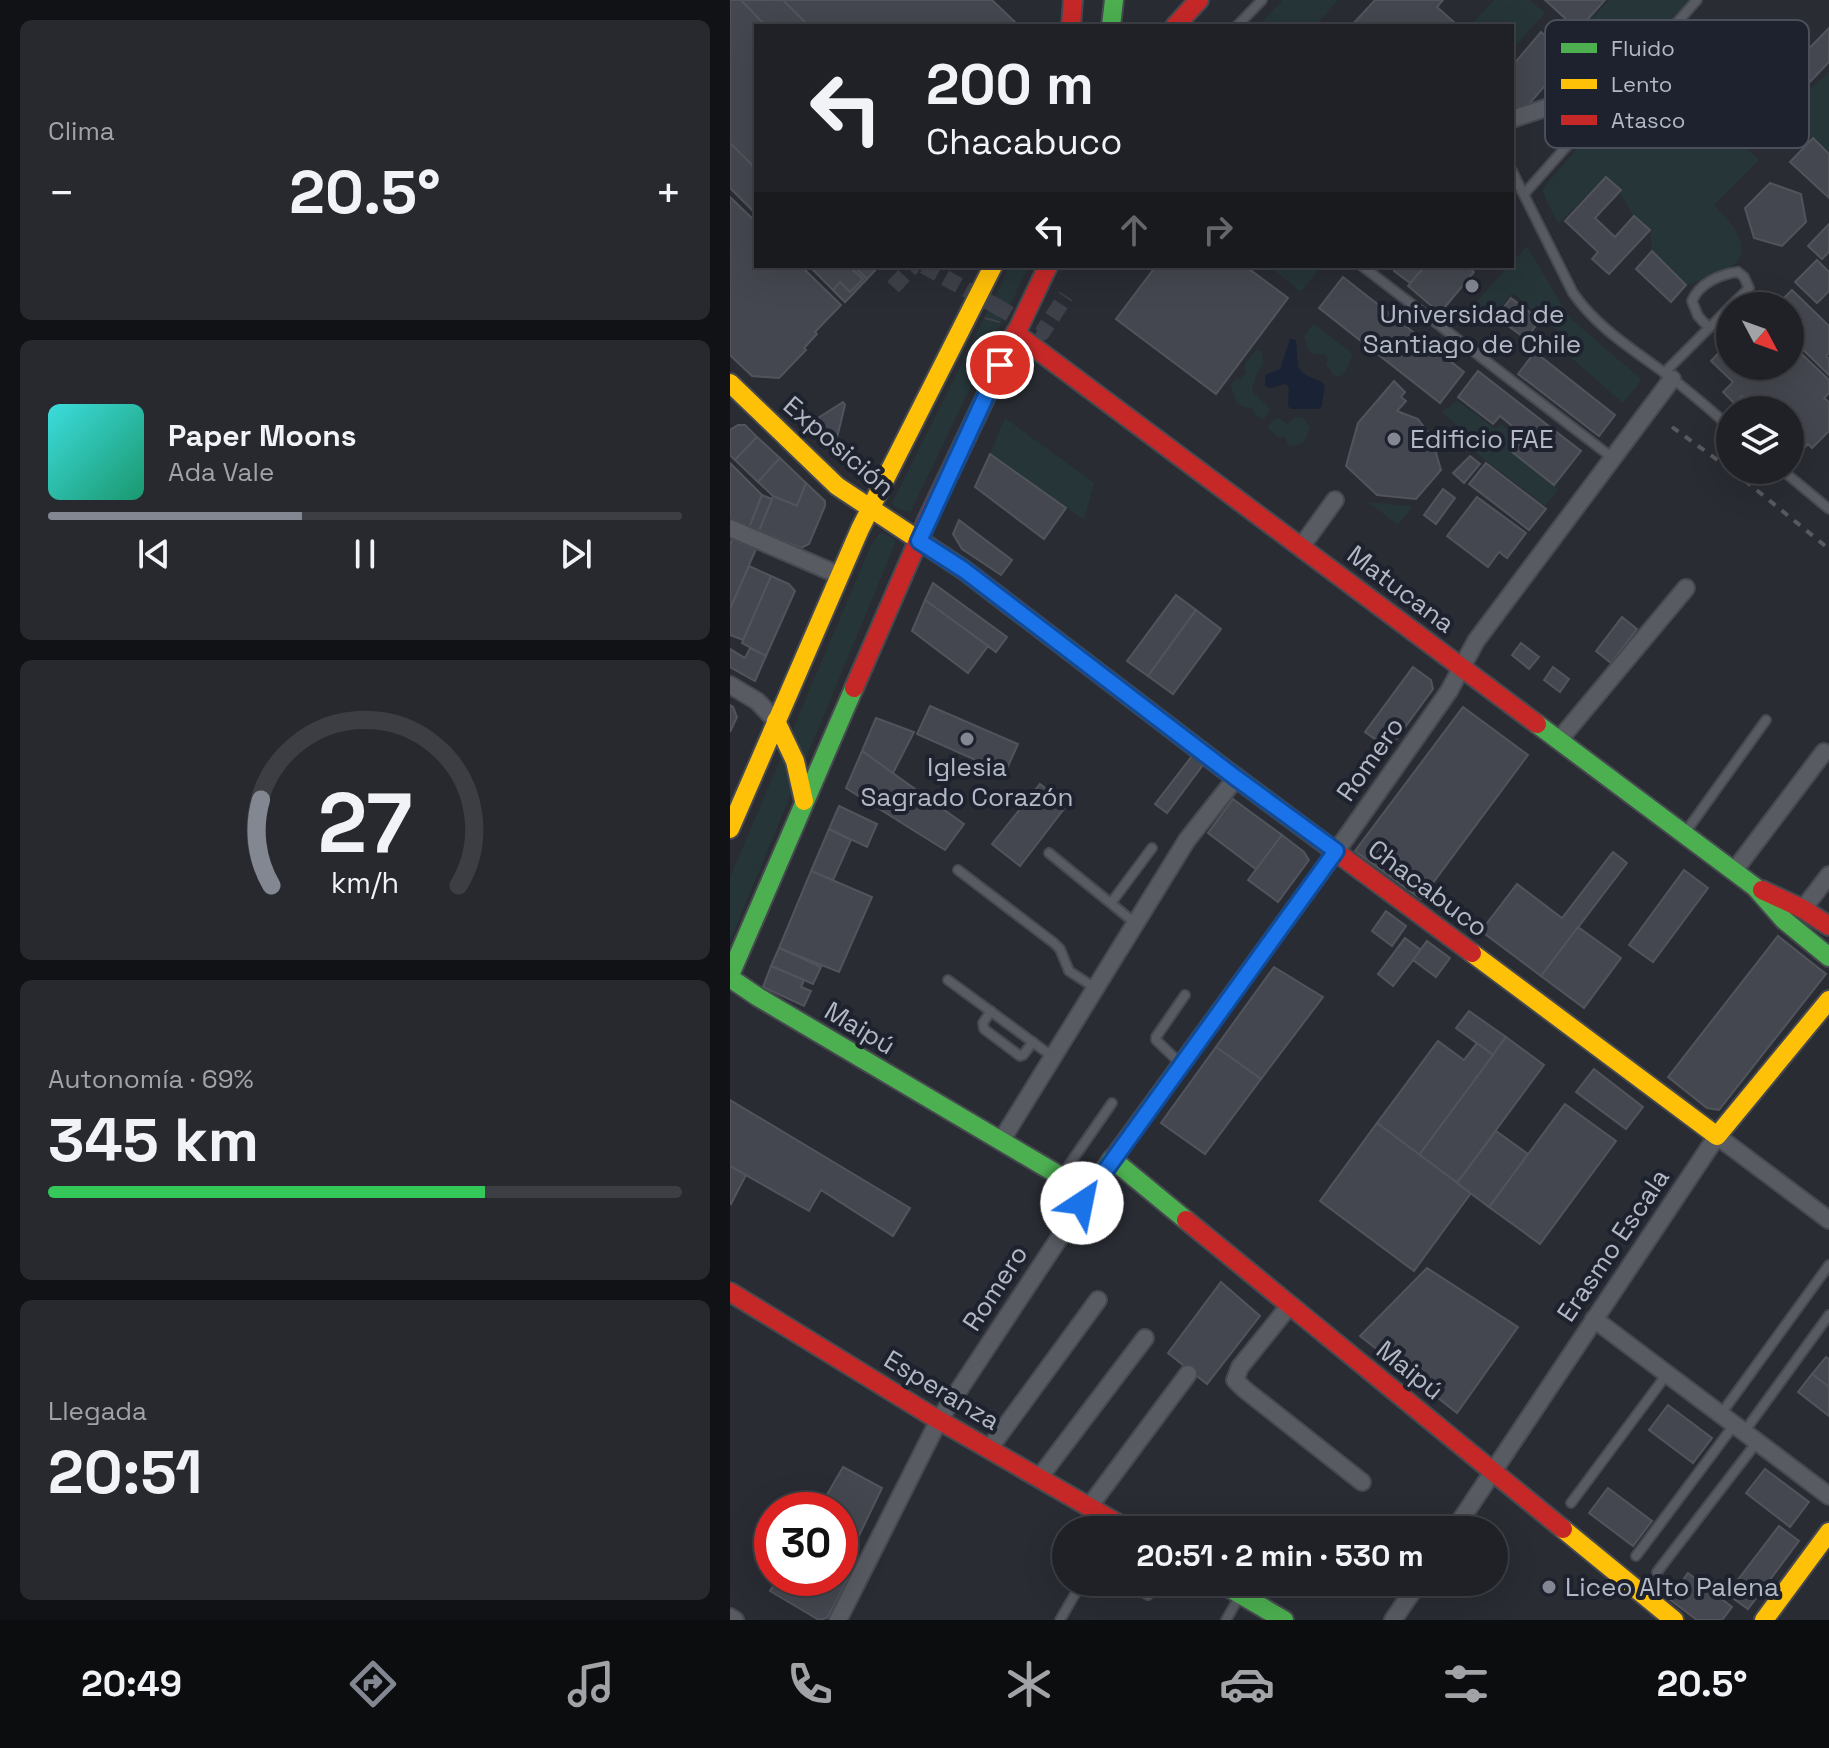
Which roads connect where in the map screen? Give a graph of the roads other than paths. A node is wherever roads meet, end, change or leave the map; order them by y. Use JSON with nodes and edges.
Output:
{"nodes":[{"id":1,"x":1073,"y":0,"type":"edge"},
{"id":2,"x":1114,"y":0,"type":"edge"},
{"id":3,"x":1199,"y":0,"type":"edge"},
{"id":4,"x":1262,"y":0,"type":"edge"},
{"id":5,"x":1697,"y":0,"type":"edge"},
{"id":6,"x":1679,"y":20,"type":"edge"},
{"id":7,"x":1071,"y":24,"type":"edge"},
{"id":8,"x":1111,"y":24,"type":"edge"},
{"id":9,"x":1182,"y":24,"type":"edge"},
{"id":10,"x":1239,"y":24,"type":"edge"},
{"id":11,"x":1545,"y":108,"type":"edge"},
{"id":12,"x":1514,"y":118,"type":"edge"},
{"id":13,"x":1565,"y":148,"type":"edge"},
{"id":14,"x":1514,"y":175,"type":"edge"},
{"id":15,"x":1524,"y":194,"type":"junction"},
{"id":16,"x":992,"y":268,"type":"edge"},
{"id":17,"x":1365,"y":268,"type":"edge"},
{"id":18,"x":1047,"y":270,"type":"edge"},
{"id":19,"x":1745,"y":292,"type":"edge"},
{"id":20,"x":1716,"y":321,"type":"edge"},
{"id":21,"x":1709,"y":328,"type":"junction"},
{"id":22,"x":1015,"y":333,"type":"junction"},
{"id":23,"x":1668,"y":376,"type":"junction"},
{"id":24,"x":730,"y":383,"type":"edge"},
{"id":25,"x":738,"y":404,"type":"edge"},
{"id":26,"x":1716,"y":415,"type":"edge"},
{"id":27,"x":1614,"y":459,"type":"junction"},
{"id":28,"x":1799,"y":484,"type":"edge"},
{"id":29,"x":1335,"y":500,"type":"dead end"},
{"id":30,"x":870,"y":509,"type":"junction"},
{"id":31,"x":1829,"y":509,"type":"edge"},
{"id":32,"x":730,"y":528,"type":"edge"},
{"id":33,"x":919,"y":541,"type":"junction"},
{"id":34,"x":1301,"y":547,"type":"junction"},
{"id":35,"x":839,"y":575,"type":"junction"},
{"id":36,"x":1686,"y":588,"type":"dead end"},
{"id":37,"x":1462,"y":667,"type":"junction"},
{"id":38,"x":730,"y":685,"type":"edge"},
{"id":39,"x":1766,"y":720,"type":"dead end"},
{"id":40,"x":776,"y":721,"type":"junction"},
{"id":41,"x":1559,"y":740,"type":"junction"},
{"id":42,"x":1824,"y":752,"type":"dead end"},
{"id":43,"x":1236,"y":778,"type":"junction"},
{"id":44,"x":804,"y":801,"type":"junction"},
{"id":45,"x":730,"y":829,"type":"edge"},
{"id":46,"x":1684,"y":834,"type":"junction"},
{"id":47,"x":1152,"y":848,"type":"dead end"},
{"id":48,"x":1336,"y":851,"type":"junction"},
{"id":49,"x":1049,"y":853,"type":"dead end"},
{"id":50,"x":958,"y":870,"type":"dead end"},
{"id":51,"x":1734,"y":871,"type":"junction"},
{"id":52,"x":1829,"y":875,"type":"edge"},
{"id":53,"x":1755,"y":887,"type":"junction"},
{"id":54,"x":1111,"y":903,"type":"junction"},
{"id":55,"x":1803,"y":909,"type":"junction"},
{"id":56,"x":1136,"y":924,"type":"junction"},
{"id":57,"x":1829,"y":926,"type":"edge"},
{"id":58,"x":1829,"y":957,"type":"edge"},
{"id":59,"x":730,"y":977,"type":"edge"},
{"id":60,"x":948,"y":980,"type":"dead end"},
{"id":61,"x":1095,"y":989,"type":"junction"},
{"id":62,"x":1185,"y":995,"type":"dead end"},
{"id":63,"x":1829,"y":1000,"type":"edge"},
{"id":64,"x":991,"y":1011,"type":"junction"},
{"id":65,"x":1033,"y":1042,"type":"junction"},
{"id":66,"x":1053,"y":1057,"type":"junction"},
{"id":67,"x":1181,"y":1064,"type":"junction"},
{"id":68,"x":1112,"y":1103,"type":"dead end"},
{"id":69,"x":1717,"y":1136,"type":"junction"},
{"id":70,"x":1001,"y":1141,"type":"junction"},
{"id":71,"x":1112,"y":1159,"type":"junction"},
{"id":72,"x":1061,"y":1176,"type":"junction"},
{"id":73,"x":1089,"y":1193,"type":"junction"},
{"id":74,"x":1829,"y":1220,"type":"edge"},
{"id":75,"x":1829,"y":1265,"type":"edge"},
{"id":76,"x":730,"y":1292,"type":"edge"},
{"id":77,"x":1098,"y":1300,"type":"dead end"},
{"id":78,"x":1290,"y":1305,"type":"junction"},
{"id":79,"x":1829,"y":1315,"type":"edge"},
{"id":80,"x":1594,"y":1319,"type":"junction"},
{"id":81,"x":1145,"y":1338,"type":"dead end"},
{"id":82,"x":1188,"y":1374,"type":"dead end"},
{"id":83,"x":1667,"y":1374,"type":"junction"},
{"id":84,"x":1721,"y":1414,"type":"junction"},
{"id":85,"x":939,"y":1420,"type":"junction"},
{"id":86,"x":1745,"y":1433,"type":"junction"},
{"id":87,"x":989,"y":1449,"type":"junction"},
{"id":88,"x":1493,"y":1472,"type":"junction"},
{"id":89,"x":1039,"y":1478,"type":"junction"},
{"id":90,"x":1362,"y":1482,"type":"dead end"},
{"id":91,"x":1829,"y":1496,"type":"edge"},
{"id":92,"x":1571,"y":1503,"type":"dead end"},
{"id":93,"x":1089,"y":1507,"type":"junction"},
{"id":94,"x":1105,"y":1516,"type":"edge"},
{"id":95,"x":1463,"y":1516,"type":"edge"},
{"id":96,"x":1829,"y":1532,"type":"edge"},
{"id":97,"x":1636,"y":1556,"type":"dead end"},
{"id":98,"x":1657,"y":1572,"type":"dead end"},
{"id":99,"x":1074,"y":1596,"type":"edge"},
{"id":100,"x":1240,"y":1596,"type":"edge"},
{"id":101,"x":1243,"y":1596,"type":"edge"},
{"id":102,"x":1409,"y":1596,"type":"edge"},
{"id":103,"x":838,"y":1620,"type":"edge"},
{"id":104,"x":1060,"y":1620,"type":"edge"},
{"id":105,"x":1226,"y":1620,"type":"edge"},
{"id":106,"x":1284,"y":1620,"type":"edge"},
{"id":107,"x":1393,"y":1620,"type":"edge"},
{"id":108,"x":1674,"y":1620,"type":"edge"},
{"id":109,"x":1764,"y":1620,"type":"edge"}],
"edges":[{"from":1,"to":7,"type":"main road"},
{"from":2,"to":8,"type":"main road"},
{"from":3,"to":9,"type":"main road"},
{"from":4,"to":10,"type":"lane"},
{"from":5,"to":6,"type":"lane"},
{"from":11,"to":12,"type":"street"},
{"from":13,"to":15,"type":"lane"},
{"from":14,"to":15,"type":"lane"},
{"from":15,"to":23,"type":"lane"},
{"from":16,"to":30,"type":"main road"},
{"from":17,"to":27,"type":"lane"},
{"from":18,"to":22,"type":"main road"},
{"from":19,"to":21,"type":"lane"},
{"from":20,"to":21,"type":"lane"},
{"from":21,"to":23,"type":"lane"},
{"from":22,"to":33,"type":"main road"},
{"from":22,"to":34,"type":"main road","name":"Matucana"},
{"from":23,"to":26,"type":"lane"},
{"from":23,"to":27,"type":"street","name":"Romero"},
{"from":24,"to":25,"type":"main road","name":"Exposición"},
{"from":25,"to":30,"type":"main road","name":"Exposición"},
{"from":27,"to":37,"type":"street","name":"Romero"},
{"from":28,"to":31,"type":"lane"},
{"from":29,"to":34,"type":"street"},
{"from":30,"to":33,"type":"main road","name":"Exposición"},
{"from":30,"to":35,"type":"main road"},
{"from":32,"to":35,"type":"street"},
{"from":33,"to":43,"type":"main road","name":"Chacabuco"},
{"from":33,"to":44,"type":"main road"},
{"from":34,"to":37,"type":"main road","name":"Matucana"},
{"from":35,"to":40,"type":"main road"},
{"from":36,"to":41,"type":"street"},
{"from":37,"to":41,"type":"main road","name":"Matucana"},
{"from":37,"to":48,"type":"street","name":"Romero"},
{"from":38,"to":40,"type":"street"},
{"from":39,"to":46,"type":"lane"},
{"from":40,"to":44,"type":"main road"},
{"from":40,"to":45,"type":"main road"},
{"from":41,"to":46,"type":"main road","name":"Matucana"},
{"from":42,"to":51,"type":"street"},
{"from":43,"to":48,"type":"main road","name":"Chacabuco"},
{"from":43,"to":56,"type":"street"},
{"from":44,"to":59,"type":"main road"},
{"from":46,"to":51,"type":"main road","name":"Matucana"},
{"from":47,"to":54,"type":"lane"},
{"from":48,"to":67,"type":"street","name":"Romero"},
{"from":48,"to":69,"type":"main road","name":"Chacabuco"},
{"from":49,"to":54,"type":"lane"},
{"from":50,"to":61,"type":"lane"},
{"from":51,"to":53,"type":"main road","name":"Matucana"},
{"from":52,"to":55,"type":"street"},
{"from":53,"to":55,"type":"main road","name":"Matucana"},
{"from":53,"to":58,"type":"main road","name":"Matucana"},
{"from":54,"to":56,"type":"lane"},
{"from":55,"to":57,"type":"main road","name":"Matucana"},
{"from":56,"to":61,"type":"street"},
{"from":59,"to":70,"type":"main road","name":"Maipú"},
{"from":60,"to":64,"type":"lane"},
{"from":61,"to":66,"type":"street"},
{"from":62,"to":67,"type":"lane"},
{"from":63,"to":69,"type":"main road","name":"Erasmo Escala"},
{"from":64,"to":65,"type":"lane"},
{"from":64,"to":65,"type":"lane"},
{"from":65,"to":66,"type":"lane"},
{"from":66,"to":70,"type":"street"},
{"from":67,"to":71,"type":"street","name":"Romero"},
{"from":68,"to":72,"type":"lane"},
{"from":69,"to":74,"type":"street","name":"Chacabuco"},
{"from":69,"to":80,"type":"street","name":"Erasmo Escala"},
{"from":70,"to":72,"type":"main road","name":"Maipú"},
{"from":71,"to":73,"type":"main road","name":"Romero"},
{"from":71,"to":78,"type":"main road","name":"Maipú"},
{"from":72,"to":73,"type":"main road","name":"Maipú"},
{"from":73,"to":85,"type":"street","name":"Romero"},
{"from":75,"to":84,"type":"lane"},
{"from":76,"to":85,"type":"main road","name":"Esperanza"},
{"from":77,"to":87,"type":"street"},
{"from":78,"to":88,"type":"main road","name":"Maipú"},
{"from":78,"to":90,"type":"street"},
{"from":79,"to":86,"type":"lane"},
{"from":80,"to":83,"type":"street"},
{"from":80,"to":88,"type":"street","name":"Erasmo Escala"},
{"from":81,"to":89,"type":"street"},
{"from":82,"to":93,"type":"street"},
{"from":83,"to":84,"type":"street"},
{"from":83,"to":92,"type":"lane"},
{"from":84,"to":86,"type":"street"},
{"from":85,"to":87,"type":"main road","name":"Esperanza"},
{"from":85,"to":103,"type":"street","name":"Romero"},
{"from":86,"to":91,"type":"street"},
{"from":86,"to":97,"type":"lane"},
{"from":86,"to":98,"type":"lane"},
{"from":87,"to":89,"type":"main road","name":"Esperanza"},
{"from":88,"to":95,"type":"street","name":"Erasmo Escala"},
{"from":88,"to":108,"type":"main road","name":"Maipú"},
{"from":89,"to":93,"type":"main road","name":"Esperanza"},
{"from":93,"to":94,"type":"main road","name":"Esperanza"},
{"from":96,"to":109,"type":"main road"},
{"from":99,"to":104,"type":"lane"},
{"from":100,"to":105,"type":"lane"},
{"from":101,"to":106,"type":"main road"},
{"from":102,"to":107,"type":"street"}]}
